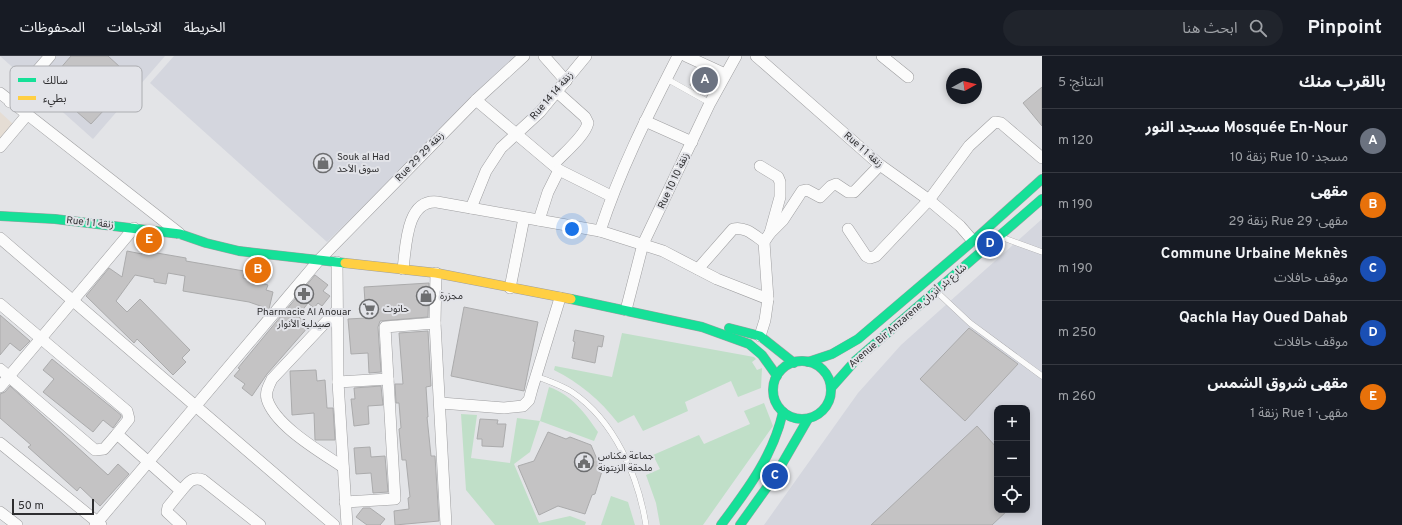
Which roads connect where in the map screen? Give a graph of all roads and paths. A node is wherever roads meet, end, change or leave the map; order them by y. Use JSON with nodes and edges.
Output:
{"nodes":[{"id":1,"x":50,"y":56,"type":"edge"},
{"id":2,"x":524,"y":56,"type":"edge"},
{"id":3,"x":544,"y":56,"type":"edge"},
{"id":4,"x":586,"y":56,"type":"edge"},
{"id":5,"x":678,"y":56,"type":"edge"},
{"id":6,"x":686,"y":56,"type":"edge"},
{"id":7,"x":736,"y":56,"type":"edge"},
{"id":8,"x":882,"y":56,"type":"edge"},
{"id":9,"x":762,"y":58,"type":"edge"},
{"id":10,"x":41,"y":66,"type":"edge"},
{"id":11,"x":725,"y":74,"type":"junction"},
{"id":12,"x":908,"y":77,"type":"dead end"},
{"id":13,"x":667,"y":79,"type":"junction"},
{"id":14,"x":566,"y":81,"type":"junction"},
{"id":15,"x":557,"y":92,"type":"junction"},
{"id":16,"x":0,"y":93,"type":"edge"},
{"id":17,"x":476,"y":100,"type":"junction"},
{"id":18,"x":10,"y":102,"type":"edge"},
{"id":19,"x":710,"y":103,"type":"junction"},
{"id":20,"x":23,"y":112,"type":"edge"},
{"id":21,"x":27,"y":115,"type":"junction"},
{"id":22,"x":645,"y":121,"type":"junction"},
{"id":23,"x":516,"y":133,"type":"junction"},
{"id":24,"x":692,"y":142,"type":"junction"},
{"id":25,"x":0,"y":147,"type":"edge"},
{"id":26,"x":1042,"y":158,"type":"edge"},
{"id":27,"x":880,"y":165,"type":"junction"},
{"id":28,"x":760,"y":166,"type":"dead end"},
{"id":29,"x":556,"y":167,"type":"junction"},
{"id":30,"x":1042,"y":179,"type":"edge"},
{"id":31,"x":611,"y":196,"type":"junction"},
{"id":32,"x":1042,"y":199,"type":"edge"},
{"id":33,"x":929,"y":200,"type":"junction"},
{"id":34,"x":471,"y":208,"type":"junction"},
{"id":35,"x":0,"y":216,"type":"edge"},
{"id":36,"x":524,"y":218,"type":"junction"},
{"id":37,"x":539,"y":220,"type":"junction"},
{"id":38,"x":134,"y":228,"type":"junction"},
{"id":39,"x":848,"y":229,"type":"dead end"},
{"id":40,"x":600,"y":231,"type":"junction"},
{"id":41,"x":180,"y":234,"type":"junction"},
{"id":42,"x":999,"y":236,"type":"junction"},
{"id":43,"x":767,"y":237,"type":"junction"},
{"id":44,"x":0,"y":238,"type":"edge"},
{"id":45,"x":973,"y":241,"type":"junction"},
{"id":46,"x":643,"y":244,"type":"junction"},
{"id":47,"x":1042,"y":252,"type":"edge"},
{"id":48,"x":319,"y":260,"type":"junction"},
{"id":49,"x":337,"y":262,"type":"junction"},
{"id":50,"x":403,"y":269,"type":"junction"},
{"id":51,"x":698,"y":269,"type":"junction"},
{"id":52,"x":436,"y":273,"type":"junction"},
{"id":53,"x":928,"y":280,"type":"junction"},
{"id":54,"x":510,"y":288,"type":"junction"},
{"id":55,"x":936,"y":291,"type":"junction"},
{"id":56,"x":560,"y":298,"type":"junction"},
{"id":57,"x":768,"y":299,"type":"junction"},
{"id":58,"x":72,"y":301,"type":"junction"},
{"id":59,"x":0,"y":304,"type":"edge"},
{"id":60,"x":337,"y":310,"type":"junction"},
{"id":61,"x":626,"y":310,"type":"junction"},
{"id":62,"x":436,"y":323,"type":"junction"},
{"id":63,"x":702,"y":327,"type":"junction"},
{"id":64,"x":760,"y":336,"type":"junction"},
{"id":65,"x":40,"y":338,"type":"junction"},
{"id":66,"x":808,"y":362,"type":"junction"},
{"id":67,"x":794,"y":363,"type":"junction"},
{"id":68,"x":0,"y":369,"type":"edge"},
{"id":69,"x":9,"y":376,"type":"junction"},
{"id":70,"x":536,"y":376,"type":"junction"},
{"id":71,"x":777,"y":376,"type":"junction"},
{"id":72,"x":1042,"y":376,"type":"edge"},
{"id":73,"x":388,"y":379,"type":"junction"},
{"id":74,"x":338,"y":382,"type":"junction"},
{"id":75,"x":0,"y":387,"type":"edge"},
{"id":76,"x":830,"y":388,"type":"junction"},
{"id":77,"x":440,"y":403,"type":"junction"},
{"id":78,"x":196,"y":404,"type":"junction"},
{"id":79,"x":784,"y":412,"type":"junction"},
{"id":80,"x":808,"y":419,"type":"junction"},
{"id":81,"x":117,"y":434,"type":"junction"},
{"id":82,"x":0,"y":443,"type":"edge"},
{"id":83,"x":147,"y":462,"type":"junction"},
{"id":84,"x":343,"y":467,"type":"junction"},
{"id":85,"x":181,"y":491,"type":"junction"},
{"id":86,"x":345,"y":502,"type":"junction"},
{"id":87,"x":0,"y":512,"type":"edge"},
{"id":88,"x":329,"y":523,"type":"edge"},
{"id":89,"x":98,"y":524,"type":"edge"},
{"id":90,"x":17,"y":525,"type":"edge"},
{"id":91,"x":180,"y":525,"type":"edge"},
{"id":92,"x":260,"y":525,"type":"edge"},
{"id":93,"x":347,"y":525,"type":"edge"},
{"id":94,"x":446,"y":525,"type":"edge"},
{"id":95,"x":646,"y":525,"type":"edge"},
{"id":96,"x":722,"y":525,"type":"edge"},
{"id":97,"x":740,"y":525,"type":"edge"}],
"edges":[{"from":1,"to":10,"type":"street"},
{"from":2,"to":17,"type":"street","name":"Rue 29 زنقة 29"},
{"from":3,"to":14,"type":"street"},
{"from":4,"to":14,"type":"street","name":"Rue 14 زنقة 14"},
{"from":5,"to":13,"type":"street"},
{"from":6,"to":11,"type":"street"},
{"from":7,"to":11,"type":"street","name":"Rue 10 زنقة 10"},
{"from":8,"to":12,"type":"street"},
{"from":9,"to":27,"type":"street","name":"Rue 1 زنقة 1"},
{"from":11,"to":19,"type":"street","name":"Rue 10 زنقة 10"},
{"from":13,"to":19,"type":"lane"},
{"from":13,"to":22,"type":"street"},
{"from":14,"to":15,"type":"street","name":"Rue 14 زنقة 14"},
{"from":15,"to":23,"type":"street","name":"Rue 14 زنقة 14"},
{"from":15,"to":29,"type":"street"},
{"from":16,"to":18,"type":"street"},
{"from":17,"to":23,"type":"street"},
{"from":17,"to":48,"type":"street","name":"Rue 29 زنقة 29"},
{"from":19,"to":24,"type":"street","name":"Rue 10 زنقة 10"},
{"from":20,"to":21,"type":"street"},
{"from":21,"to":25,"type":"street"},
{"from":21,"to":41,"type":"street"},
{"from":22,"to":24,"type":"street"},
{"from":22,"to":31,"type":"street"},
{"from":23,"to":29,"type":"street"},
{"from":23,"to":34,"type":"street","name":"Rue 14 زنقة 14"},
{"from":24,"to":46,"type":"street","name":"Rue 10 زنقة 10"},
{"from":26,"to":33,"type":"street"},
{"from":27,"to":33,"type":"street","name":"Rue 1 زنقة 1"},
{"from":27,"to":43,"type":"street"},
{"from":28,"to":43,"type":"street"},
{"from":29,"to":31,"type":"street"},
{"from":29,"to":37,"type":"street"},
{"from":30,"to":45,"type":"main road","name":"Avenue Bir Anzarene شارع بئر أنزران"},
{"from":31,"to":40,"type":"street"},
{"from":32,"to":42,"type":"main road","name":"Avenue Bir Anzarene شارع بئر أنزران"},
{"from":33,"to":39,"type":"street"},
{"from":33,"to":45,"type":"street","name":"Rue 1 زنقة 1"},
{"from":34,"to":36,"type":"street"},
{"from":34,"to":50,"type":"street"},
{"from":35,"to":38,"type":"main road","name":"Rue 1 زنقة 1"},
{"from":36,"to":37,"type":"street"},
{"from":36,"to":54,"type":"street"},
{"from":37,"to":40,"type":"street"},
{"from":38,"to":41,"type":"main road","name":"Rue 1 زنقة 1"},
{"from":38,"to":58,"type":"street"},
{"from":40,"to":46,"type":"street"},
{"from":41,"to":48,"type":"main road","name":"Rue 1 زنقة 1"},
{"from":42,"to":47,"type":"lane"},
{"from":42,"to":55,"type":"main road","name":"Avenue Bir Anzarene شارع بئر أنزران"},
{"from":43,"to":51,"type":"street"},
{"from":43,"to":57,"type":"street"},
{"from":44,"to":58,"type":"street"},
{"from":45,"to":53,"type":"main road","name":"Avenue Bir Anzarene شارع بئر أنزران"},
{"from":46,"to":51,"type":"street"},
{"from":46,"to":61,"type":"street","name":"Rue 10 زنقة 10"},
{"from":48,"to":49,"type":"main road","name":"Rue 1 زنقة 1"},
{"from":48,"to":78,"type":"street","name":"Rue 29 زنقة 29"},
{"from":49,"to":50,"type":"main road","name":"Rue 1 زنقة 1"},
{"from":49,"to":60,"type":"street"},
{"from":50,"to":52,"type":"main road","name":"Rue 1 زنقة 1"},
{"from":51,"to":57,"type":"street"},
{"from":52,"to":54,"type":"main road","name":"Rue 1 زنقة 1"},
{"from":52,"to":62,"type":"street"},
{"from":53,"to":55,"type":"lane"},
{"from":53,"to":66,"type":"main road","name":"Avenue Bir Anzarene شارع بئر أنزران"},
{"from":54,"to":56,"type":"main road","name":"Rue 1 زنقة 1"},
{"from":55,"to":72,"type":"lane"},
{"from":55,"to":76,"type":"main road","name":"Avenue Bir Anzarene شارع بئر أنزران"},
{"from":56,"to":61,"type":"main road","name":"Rue 1 زنقة 1"},
{"from":56,"to":70,"type":"street"},
{"from":57,"to":64,"type":"street"},
{"from":58,"to":65,"type":"street"},
{"from":58,"to":78,"type":"street"},
{"from":59,"to":65,"type":"street"},
{"from":60,"to":74,"type":"street"},
{"from":60,"to":84,"type":"street"},
{"from":61,"to":63,"type":"main road","name":"Rue 1 زنقة 1"},
{"from":62,"to":73,"type":"street"},
{"from":62,"to":77,"type":"street"},
{"from":63,"to":64,"type":"main road"},
{"from":63,"to":71,"type":"main road"},
{"from":64,"to":67,"type":"main road"},
{"from":65,"to":69,"type":"street"},
{"from":65,"to":81,"type":"street"},
{"from":66,"to":67,"type":"main road","name":"Avenue Bir Anzarene شارع بئر أنزران"},
{"from":66,"to":76,"type":"main road"},
{"from":67,"to":71,"type":"main road"},
{"from":68,"to":69,"type":"street"},
{"from":69,"to":75,"type":"street"},
{"from":69,"to":81,"type":"street"},
{"from":70,"to":77,"type":"street"},
{"from":70,"to":95,"type":"lane"},
{"from":71,"to":79,"type":"main road"},
{"from":73,"to":74,"type":"street"},
{"from":73,"to":86,"type":"street"},
{"from":74,"to":84,"type":"street"},
{"from":76,"to":80,"type":"main road","name":"Avenue Bir Anzarene شارع بئر أنزران"},
{"from":77,"to":94,"type":"street"},
{"from":78,"to":83,"type":"street","name":"Rue 29 زنقة 29"},
{"from":78,"to":88,"type":"street"},
{"from":79,"to":80,"type":"main road"},
{"from":79,"to":96,"type":"main road"},
{"from":80,"to":97,"type":"main road","name":"Avenue Bir Anzarene شارع بئر أنزران"},
{"from":81,"to":83,"type":"street"},
{"from":82,"to":89,"type":"street"},
{"from":83,"to":85,"type":"street"},
{"from":83,"to":89,"type":"street","name":"Rue 29 زنقة 29"},
{"from":84,"to":86,"type":"street"},
{"from":85,"to":91,"type":"street"},
{"from":85,"to":92,"type":"street"},
{"from":86,"to":93,"type":"street"},
{"from":87,"to":90,"type":"street"}]}
